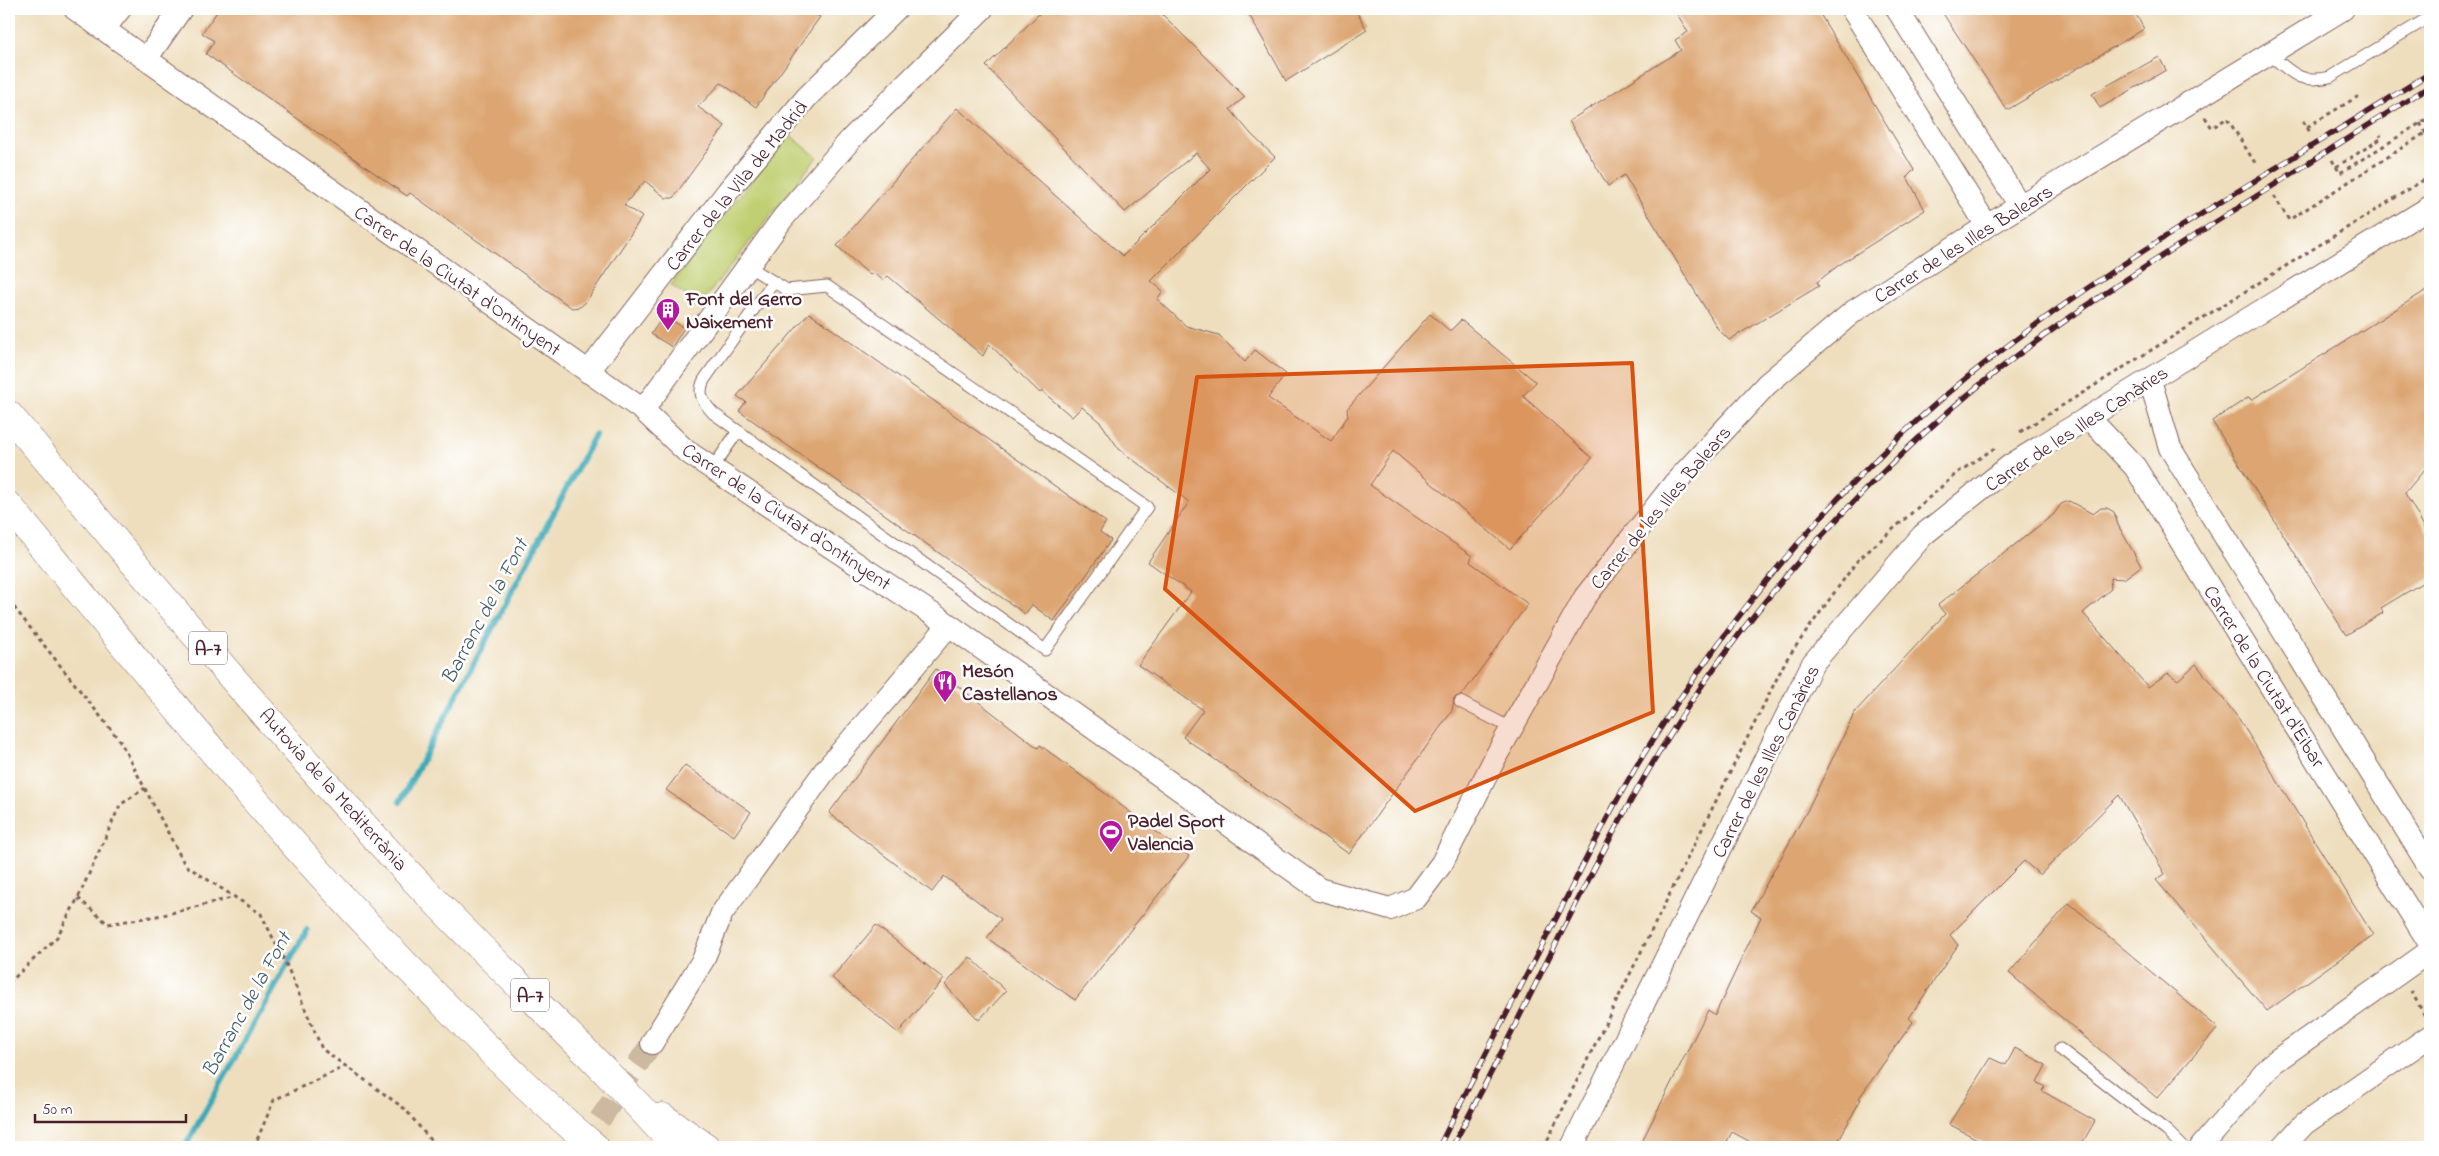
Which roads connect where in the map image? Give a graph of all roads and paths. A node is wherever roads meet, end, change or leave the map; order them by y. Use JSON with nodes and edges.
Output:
{"nodes":[{"id":1,"x":75,"y":9,"type":"edge"},
{"id":2,"x":120,"y":9,"type":"edge"},
{"id":3,"x":181,"y":9,"type":"edge"},
{"id":4,"x":896,"y":9,"type":"edge"},
{"id":5,"x":982,"y":9,"type":"edge"},
{"id":6,"x":1852,"y":9,"type":"edge"},
{"id":7,"x":1897,"y":9,"type":"edge"},
{"id":8,"x":2343,"y":9,"type":"edge"},
{"id":9,"x":2430,"y":17,"type":"edge"},
{"id":10,"x":104,"y":29,"type":"junction"},
{"id":11,"x":2269,"y":54,"type":"junction"},
{"id":12,"x":146,"y":59,"type":"junction"},
{"id":13,"x":2358,"y":98,"type":"dead end"},
{"id":14,"x":2430,"y":117,"type":"edge"},
{"id":15,"x":2227,"y":118,"type":"dead end"},
{"id":16,"x":2303,"y":121,"type":"dead end"},
{"id":17,"x":2420,"y":123,"type":"junction"},
{"id":18,"x":2307,"y":127,"type":"junction"},
{"id":19,"x":2310,"y":132,"type":"dead end"},
{"id":20,"x":2426,"y":133,"type":"junction"},
{"id":21,"x":2380,"y":135,"type":"dead end"},
{"id":22,"x":2430,"y":141,"type":"edge"},
{"id":23,"x":2332,"y":160,"type":"dead end"},
{"id":24,"x":2257,"y":166,"type":"dead end"},
{"id":25,"x":2336,"y":167,"type":"junction"},
{"id":26,"x":2430,"y":176,"type":"edge"},
{"id":27,"x":2274,"y":196,"type":"dead end"},
{"id":28,"x":2020,"y":206,"type":"junction"},
{"id":29,"x":2430,"y":207,"type":"edge"},
{"id":30,"x":1987,"y":226,"type":"junction"},
{"id":31,"x":748,"y":266,"type":"junction"},
{"id":32,"x":773,"y":282,"type":"junction"},
{"id":33,"x":588,"y":372,"type":"junction"},
{"id":34,"x":2150,"y":380,"type":"junction"},
{"id":35,"x":643,"y":410,"type":"junction"},
{"id":36,"x":9,"y":415,"type":"edge"},
{"id":37,"x":2088,"y":417,"type":"junction"},
{"id":38,"x":738,"y":431,"type":"junction"},
{"id":39,"x":2014,"y":436,"type":"dead end"},
{"id":40,"x":1997,"y":447,"type":"dead end"},
{"id":41,"x":712,"y":469,"type":"junction"},
{"id":42,"x":9,"y":506,"type":"edge"},
{"id":43,"x":9,"y":601,"type":"edge"},
{"id":44,"x":949,"y":625,"type":"junction"},
{"id":45,"x":1460,"y":702,"type":"dead end"},
{"id":46,"x":1511,"y":728,"type":"junction"},
{"id":47,"x":145,"y":788,"type":"junction"},
{"id":48,"x":2430,"y":868,"type":"edge"},
{"id":49,"x":235,"y":897,"type":"junction"},
{"id":50,"x":78,"y":898,"type":"junction"},
{"id":51,"x":1390,"y":909,"type":"joint"},
{"id":52,"x":2430,"y":944,"type":"edge"},
{"id":53,"x":2430,"y":951,"type":"edge"},
{"id":54,"x":2401,"y":972,"type":"junction"},
{"id":55,"x":9,"y":983,"type":"edge"},
{"id":56,"x":2428,"y":1027,"type":"edge"},
{"id":57,"x":652,"y":1043,"type":"tunnel mouth"},
{"id":58,"x":2060,"y":1049,"type":"dead end"},
{"id":59,"x":346,"y":1066,"type":"junction"},
{"id":60,"x":626,"y":1091,"type":"junction"},
{"id":61,"x":549,"y":1110,"type":"junction"},
{"id":62,"x":254,"y":1147,"type":"edge"},
{"id":63,"x":436,"y":1147,"type":"edge"},
{"id":64,"x":580,"y":1147,"type":"edge"},
{"id":65,"x":595,"y":1147,"type":"edge"},
{"id":66,"x":676,"y":1147,"type":"edge"},
{"id":67,"x":706,"y":1147,"type":"edge"},
{"id":68,"x":1544,"y":1147,"type":"edge"},
{"id":69,"x":1572,"y":1147,"type":"edge"},
{"id":70,"x":2183,"y":1147,"type":"edge"},
{"id":71,"x":2201,"y":1147,"type":"edge"},
{"id":72,"x":2284,"y":1147,"type":"edge"}],
"edges":[{"from":1,"to":10,"type":"street","name":"Carrer de la Ciutat d'Ontinyent"},
{"from":2,"to":10,"type":"street"},
{"from":3,"to":12,"type":"street"},
{"from":4,"to":33,"type":"street","name":"Carrer de la Vila de Madrid"},
{"from":5,"to":31,"type":"street"},
{"from":6,"to":30,"type":"street"},
{"from":7,"to":28,"type":"street"},
{"from":8,"to":11,"type":"street","name":"Carrer de les Illes Balears"},
{"from":9,"to":11,"type":"lane"},
{"from":10,"to":12,"type":"street","name":"Carrer de la Ciutat d'Ontinyent"},
{"from":11,"to":28,"type":"street","name":"Carrer de les Illes Balears"},
{"from":12,"to":33,"type":"street","name":"Carrer de la Ciutat d'Ontinyent"},
{"from":13,"to":18,"type":"path"},
{"from":14,"to":17,"type":"path"},
{"from":15,"to":24,"type":"path"},
{"from":16,"to":18,"type":"path"},
{"from":17,"to":20,"type":"path"},
{"from":17,"to":25,"type":"path"},
{"from":18,"to":19,"type":"path"},
{"from":20,"to":22,"type":"path"},
{"from":20,"to":27,"type":"path"},
{"from":21,"to":25,"type":"path"},
{"from":23,"to":25,"type":"path"},
{"from":26,"to":39,"type":"path"},
{"from":28,"to":30,"type":"street","name":"Carrer de les Illes Balears"},
{"from":29,"to":34,"type":"street","name":"Carrer de les Illes Canàries"},
{"from":30,"to":46,"type":"street","name":"Carrer de les Illes Balears"},
{"from":31,"to":32,"type":"lane"},
{"from":31,"to":35,"type":"street"},
{"from":32,"to":38,"type":"lane"},
{"from":32,"to":38,"type":"lane"},
{"from":33,"to":35,"type":"street","name":"Carrer de la Ciutat d'Ontinyent"},
{"from":34,"to":37,"type":"street","name":"Carrer de les Illes Canàries"},
{"from":34,"to":48,"type":"street","name":"Carrer de la Ciutat d'Eibar"},
{"from":35,"to":41,"type":"street","name":"Carrer de la Ciutat d'Ontinyent"},
{"from":36,"to":60,"type":"highway","name":"Autovia de la Mediterrània","number":"A-7"},
{"from":37,"to":52,"type":"street","name":"Carrer de la Ciutat d'Eibar"},
{"from":37,"to":69,"type":"street","name":"Carrer de les Illes Canàries"},
{"from":38,"to":41,"type":"lane"},
{"from":40,"to":68,"type":"path"},
{"from":41,"to":44,"type":"street","name":"Carrer de la Ciutat d'Ontinyent"},
{"from":42,"to":61,"type":"highway"},
{"from":43,"to":47,"type":"path"},
{"from":44,"to":51,"type":"street","name":"Carrer de la Ciutat d'Ontinyent"},
{"from":44,"to":57,"type":"street"},
{"from":45,"to":46,"type":"lane"},
{"from":46,"to":51,"type":"street","name":"Carrer de les Illes Balears"},
{"from":47,"to":49,"type":"path"},
{"from":47,"to":50,"type":"path"},
{"from":49,"to":50,"type":"path"},
{"from":49,"to":59,"type":"path"},
{"from":50,"to":55,"type":"path"},
{"from":53,"to":54,"type":"street"},
{"from":54,"to":56,"type":"path"},
{"from":54,"to":71,"type":"street"},
{"from":56,"to":72,"type":"street"},
{"from":58,"to":70,"type":"lane"},
{"from":59,"to":62,"type":"path"},
{"from":59,"to":63,"type":"path"},
{"from":60,"to":66,"type":"highway","name":"Autovia de la Mediterrània","number":"A-7"},
{"from":60,"to":67,"type":"highway"},
{"from":61,"to":64,"type":"highway"},
{"from":61,"to":65,"type":"highway"}]}
